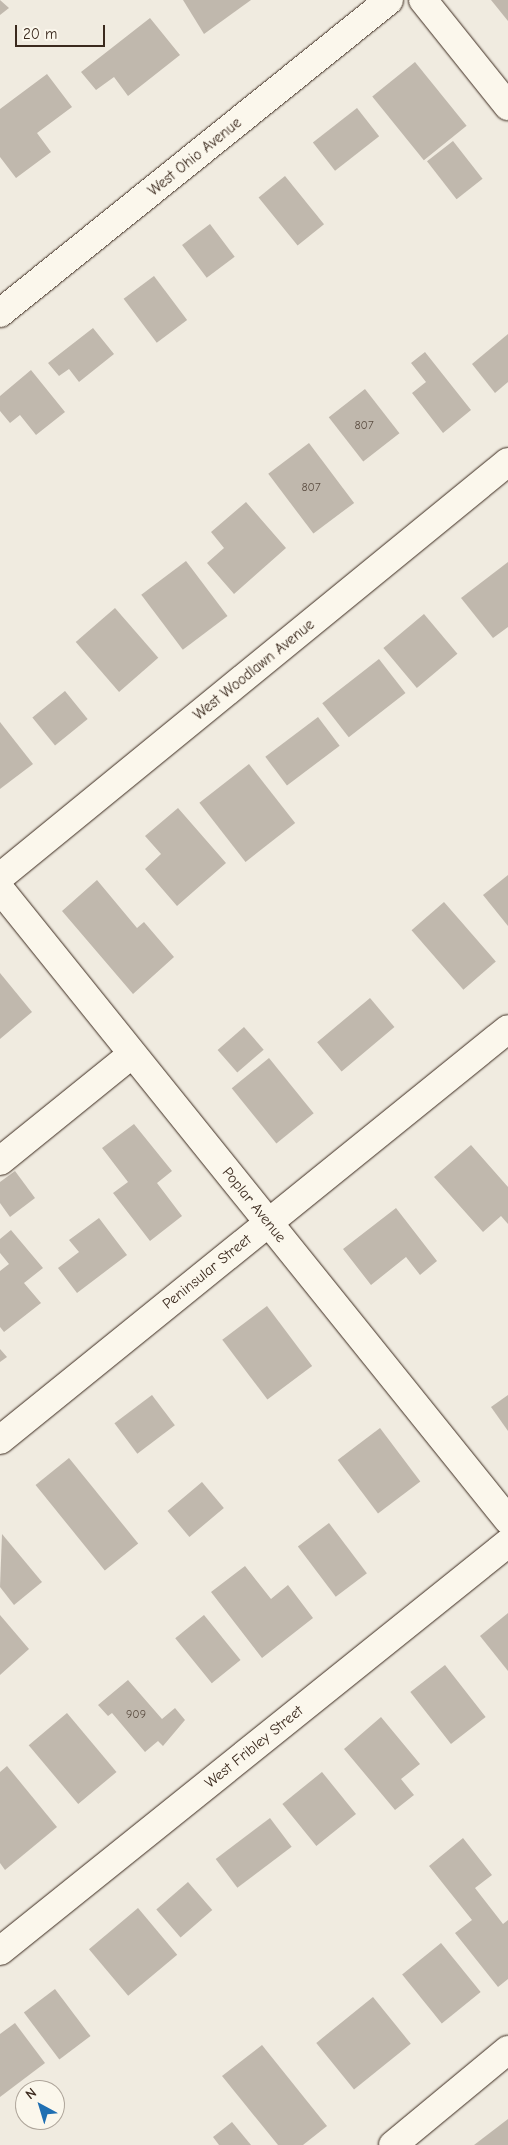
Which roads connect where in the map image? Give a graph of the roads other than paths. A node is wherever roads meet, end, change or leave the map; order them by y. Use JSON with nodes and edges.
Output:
{"nodes":[{"id":1,"x":389,"y":0,"type":"edge"},
{"id":2,"x":423,"y":0,"type":"edge"},
{"id":3,"x":508,"y":106,"type":"edge"},
{"id":4,"x":0,"y":313,"type":"edge"},
{"id":5,"x":508,"y":462,"type":"edge"},
{"id":6,"x":0,"y":877,"type":"edge"},
{"id":7,"x":0,"y":890,"type":"edge"},
{"id":8,"x":508,"y":1029,"type":"edge"},
{"id":9,"x":132,"y":1054,"type":"junction"},
{"id":10,"x":0,"y":1161,"type":"edge"},
{"id":11,"x":269,"y":1223,"type":"junction"},
{"id":12,"x":0,"y":1440,"type":"edge"},
{"id":13,"x":508,"y":1520,"type":"edge"},
{"id":14,"x":508,"y":1543,"type":"edge"},
{"id":15,"x":0,"y":1951,"type":"edge"},
{"id":16,"x":508,"y":2050,"type":"edge"},
{"id":17,"x":393,"y":2145,"type":"edge"}],
"edges":[{"from":1,"to":4,"type":"street","name":"West Ohio Avenue"},
{"from":2,"to":3,"type":"street"},
{"from":5,"to":6,"type":"street","name":"West Woodlawn Avenue"},
{"from":7,"to":9,"type":"street","name":"Poplar Avenue"},
{"from":8,"to":11,"type":"street","name":"Peninsular Street"},
{"from":9,"to":10,"type":"street"},
{"from":9,"to":11,"type":"street","name":"Poplar Avenue"},
{"from":11,"to":12,"type":"street","name":"Peninsular Street"},
{"from":11,"to":13,"type":"street","name":"Poplar Avenue"},
{"from":14,"to":15,"type":"street","name":"West Fribley Street"},
{"from":16,"to":17,"type":"street"}]}
